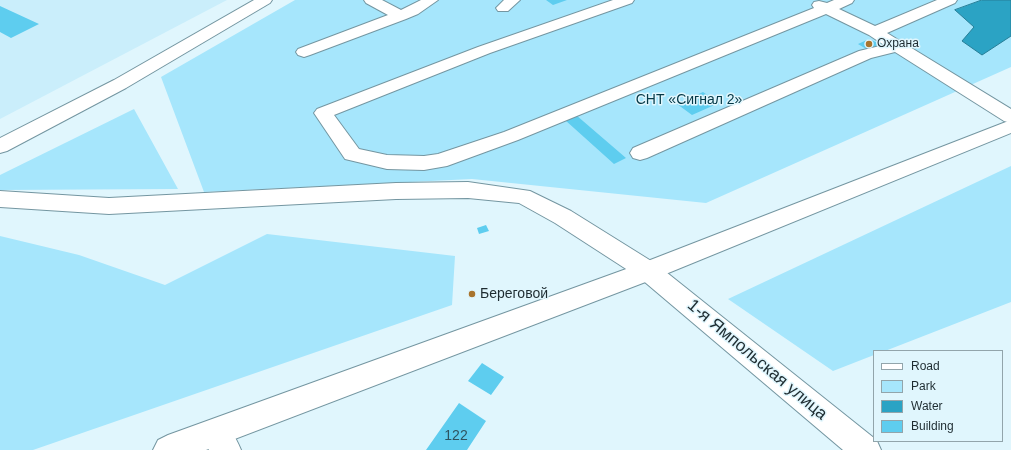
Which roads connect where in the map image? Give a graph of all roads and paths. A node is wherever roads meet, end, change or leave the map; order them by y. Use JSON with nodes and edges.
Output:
{"nodes":[{"id":1,"x":265,"y":0,"type":"edge"},
{"id":2,"x":371,"y":0,"type":"edge"},
{"id":3,"x":431,"y":0,"type":"edge"},
{"id":4,"x":627,"y":0,"type":"edge"},
{"id":5,"x":810,"y":0,"type":"edge"},
{"id":6,"x":847,"y":0,"type":"edge"},
{"id":7,"x":950,"y":0,"type":"edge"},
{"id":8,"x":826,"y":9,"type":"junction"},
{"id":9,"x":401,"y":16,"type":"junction"},
{"id":10,"x":875,"y":32,"type":"junction"},
{"id":11,"x":898,"y":46,"type":"junction"},
{"id":12,"x":304,"y":52,"type":"dead end"},
{"id":13,"x":1011,"y":117,"type":"edge"},
{"id":14,"x":1011,"y":126,"type":"edge"},
{"id":15,"x":0,"y":146,"type":"edge"},
{"id":16,"x":640,"y":153,"type":"dead end"},
{"id":17,"x":0,"y":199,"type":"edge"},
{"id":18,"x":648,"y":271,"type":"junction"},
{"id":19,"x":221,"y":442,"type":"edge"},
{"id":20,"x":168,"y":450,"type":"edge"},
{"id":21,"x":866,"y":450,"type":"edge"}],
"edges":[{"from":1,"to":15,"type":"main road"},
{"from":2,"to":9,"type":"main road"},
{"from":3,"to":9,"type":"main road"},
{"from":4,"to":8,"type":"main road"},
{"from":5,"to":8,"type":"main road"},
{"from":6,"to":8,"type":"main road"},
{"from":7,"to":10,"type":"main road"},
{"from":8,"to":10,"type":"main road"},
{"from":9,"to":12,"type":"main road"},
{"from":10,"to":11,"type":"main road"},
{"from":11,"to":13,"type":"main road"},
{"from":11,"to":16,"type":"main road"},
{"from":14,"to":18,"type":"main road"},
{"from":17,"to":18,"type":"main road","name":"1-я Ямпольская улица"},
{"from":18,"to":19,"type":"main road"},
{"from":18,"to":21,"type":"main road","name":"1-я Ямпольская улица"},
{"from":19,"to":20,"type":"main road"}]}
